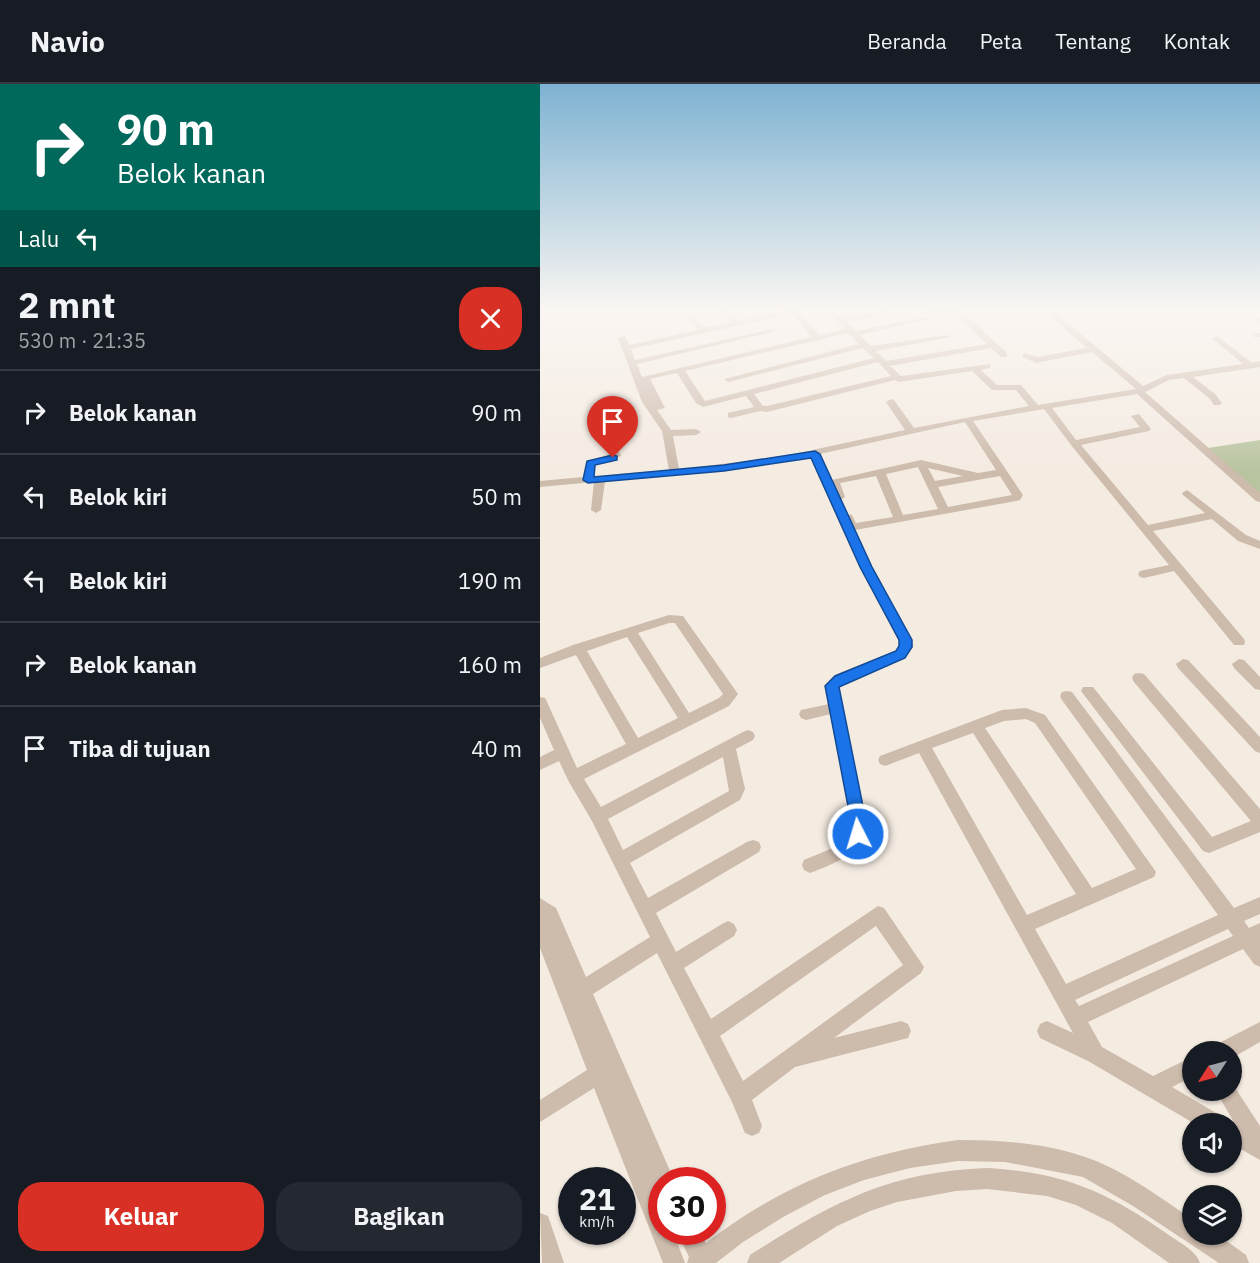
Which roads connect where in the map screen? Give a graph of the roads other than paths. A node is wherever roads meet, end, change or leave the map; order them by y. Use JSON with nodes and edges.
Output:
{"nodes":[{"id":1,"x":635,"y":363,"type":"edge"},
{"id":2,"x":715,"y":363,"type":"joint"},
{"id":3,"x":798,"y":363,"type":"edge"},
{"id":4,"x":874,"y":363,"type":"edge"},
{"id":5,"x":885,"y":363,"type":"edge"},
{"id":6,"x":1109,"y":363,"type":"edge"},
{"id":7,"x":1256,"y":365,"type":"edge"},
{"id":8,"x":987,"y":366,"type":"dead end"},
{"id":9,"x":974,"y":368,"type":"junction"},
{"id":10,"x":680,"y":371,"type":"junction"},
{"id":11,"x":1186,"y":375,"type":"junction"},
{"id":12,"x":897,"y":377,"type":"junction"},
{"id":13,"x":728,"y":379,"type":"junction"},
{"id":14,"x":1140,"y":389,"type":"junction"},
{"id":15,"x":744,"y":394,"type":"junction"},
{"id":16,"x":891,"y":402,"type":"dead end"},
{"id":17,"x":1217,"y":403,"type":"dead end"},
{"id":18,"x":1042,"y":407,"type":"junction"},
{"id":19,"x":660,"y":408,"type":"dead end"},
{"id":20,"x":760,"y":408,"type":"junction"},
{"id":21,"x":731,"y":415,"type":"dead end"},
{"id":22,"x":1136,"y":416,"type":"dead end"},
{"id":23,"x":967,"y":419,"type":"junction"},
{"id":24,"x":604,"y":431,"type":"dead end"},
{"id":25,"x":911,"y":431,"type":"junction"},
{"id":26,"x":696,"y":432,"type":"dead end"},
{"id":27,"x":668,"y":434,"type":"junction"},
{"id":28,"x":1074,"y":442,"type":"junction"},
{"id":29,"x":815,"y":454,"type":"junction"},
{"id":30,"x":921,"y":463,"type":"junction"},
{"id":31,"x":880,"y":472,"type":"junction"},
{"id":32,"x":1003,"y":472,"type":"junction"},
{"id":33,"x":675,"y":473,"type":"junction"},
{"id":34,"x":978,"y":476,"type":"junction"},
{"id":35,"x":594,"y":480,"type":"junction"},
{"id":36,"x":540,"y":484,"type":"edge"},
{"id":37,"x":932,"y":485,"type":"junction"},
{"id":38,"x":1187,"y":493,"type":"dead end"},
{"id":39,"x":1260,"y":499,"type":"edge"},
{"id":40,"x":596,"y":510,"type":"dead end"},
{"id":41,"x":945,"y":511,"type":"junction"},
{"id":42,"x":1214,"y":516,"type":"junction"},
{"id":43,"x":899,"y":518,"type":"junction"},
{"id":44,"x":849,"y":527,"type":"junction"},
{"id":45,"x":1145,"y":529,"type":"junction"},
{"id":46,"x":1260,"y":545,"type":"edge"},
{"id":47,"x":1177,"y":567,"type":"junction"},
{"id":48,"x":1144,"y":574,"type":"dead end"},
{"id":49,"x":630,"y":631,"type":"junction"},
{"id":50,"x":1239,"y":642,"type":"dead end"},
{"id":51,"x":578,"y":648,"type":"junction"},
{"id":52,"x":540,"y":663,"type":"edge"},
{"id":53,"x":1183,"y":664,"type":"dead end"},
{"id":54,"x":1239,"y":664,"type":"dead end"},
{"id":55,"x":1139,"y":678,"type":"dead end"},
{"id":56,"x":1260,"y":685,"type":"edge"},
{"id":57,"x":1088,"y":691,"type":"dead end"},
{"id":58,"x":1067,"y":696,"type":"dead end"},
{"id":59,"x":540,"y":702,"type":"edge"},
{"id":60,"x":835,"y":708,"type":"junction"},
{"id":61,"x":806,"y":714,"type":"dead end"},
{"id":62,"x":687,"y":721,"type":"junction"},
{"id":63,"x":976,"y":726,"type":"junction"},
{"id":64,"x":748,"y":736,"type":"dead end"},
{"id":65,"x":634,"y":746,"type":"junction"},
{"id":66,"x":923,"y":746,"type":"junction"},
{"id":67,"x":729,"y":747,"type":"junction"},
{"id":68,"x":1260,"y":747,"type":"edge"},
{"id":69,"x":564,"y":752,"type":"junction"},
{"id":70,"x":885,"y":759,"type":"dead end"},
{"id":71,"x":540,"y":764,"type":"edge"},
{"id":72,"x":574,"y":777,"type":"junction"},
{"id":73,"x":598,"y":816,"type":"junction"},
{"id":74,"x":1260,"y":822,"type":"edge"},
{"id":75,"x":753,"y":847,"type":"dead end"},
{"id":76,"x":620,"y":860,"type":"junction"},
{"id":77,"x":810,"y":866,"type":"dead end"},
{"id":78,"x":1088,"y":897,"type":"junction"},
{"id":79,"x":1260,"y":905,"type":"edge"},
{"id":80,"x":540,"y":906,"type":"edge"},
{"id":81,"x":644,"y":910,"type":"junction"},
{"id":82,"x":1231,"y":919,"type":"junction"},
{"id":83,"x":1023,"y":925,"type":"junction"},
{"id":84,"x":540,"y":926,"type":"edge"},
{"id":85,"x":728,"y":930,"type":"dead end"},
{"id":86,"x":1253,"y":936,"type":"edge"},
{"id":87,"x":661,"y":940,"type":"junction"},
{"id":88,"x":1260,"y":958,"type":"edge"},
{"id":89,"x":673,"y":965,"type":"junction"},
{"id":90,"x":575,"y":995,"type":"junction"},
{"id":91,"x":1062,"y":996,"type":"junction"},
{"id":92,"x":1075,"y":1018,"type":"junction"},
{"id":93,"x":901,"y":1031,"type":"dead end"},
{"id":94,"x":1047,"y":1031,"type":"dead end"},
{"id":95,"x":1260,"y":1032,"type":"edge"},
{"id":96,"x":708,"y":1033,"type":"junction"},
{"id":97,"x":1242,"y":1041,"type":"edge"},
{"id":98,"x":1095,"y":1054,"type":"junction"},
{"id":99,"x":789,"y":1059,"type":"junction"},
{"id":100,"x":1182,"y":1072,"type":"edge"},
{"id":101,"x":600,"y":1073,"type":"junction"},
{"id":102,"x":1152,"y":1087,"type":"junction"},
{"id":103,"x":740,"y":1096,"type":"junction"},
{"id":104,"x":1232,"y":1101,"type":"edge"},
{"id":105,"x":540,"y":1112,"type":"edge"},
{"id":106,"x":1197,"y":1113,"type":"edge"},
{"id":107,"x":752,"y":1126,"type":"dead end"},
{"id":108,"x":1242,"y":1137,"type":"edge"},
{"id":109,"x":1260,"y":1147,"type":"edge"},
{"id":110,"x":657,"y":1167,"type":"edge"},
{"id":111,"x":648,"y":1179,"type":"edge"},
{"id":112,"x":540,"y":1224,"type":"edge"},
{"id":113,"x":1182,"y":1225,"type":"edge"},
{"id":114,"x":669,"y":1245,"type":"edge"},
{"id":115,"x":694,"y":1245,"type":"edge"},
{"id":116,"x":1213,"y":1245,"type":"edge"},
{"id":117,"x":701,"y":1262,"type":"edge"},
{"id":118,"x":552,"y":1263,"type":"edge"},
{"id":119,"x":674,"y":1263,"type":"edge"},
{"id":120,"x":758,"y":1263,"type":"edge"},
{"id":121,"x":1189,"y":1263,"type":"edge"},
{"id":122,"x":1238,"y":1263,"type":"edge"}],
"edges":[{"from":1,"to":27,"type":"street"},
{"from":2,"to":10,"type":"street"},
{"from":2,"to":13,"type":"street"},
{"from":3,"to":13,"type":"street"},
{"from":4,"to":15,"type":"street"},
{"from":5,"to":12,"type":"street"},
{"from":6,"to":14,"type":"street"},
{"from":7,"to":11,"type":"street"},
{"from":8,"to":9,"type":"street"},
{"from":9,"to":12,"type":"street"},
{"from":9,"to":18,"type":"street"},
{"from":10,"to":15,"type":"street"},
{"from":10,"to":19,"type":"street"},
{"from":11,"to":14,"type":"street"},
{"from":11,"to":17,"type":"street"},
{"from":12,"to":20,"type":"street"},
{"from":13,"to":15,"type":"street"},
{"from":14,"to":18,"type":"street"},
{"from":14,"to":39,"type":"street"},
{"from":15,"to":20,"type":"street"},
{"from":16,"to":25,"type":"street"},
{"from":18,"to":23,"type":"street"},
{"from":18,"to":28,"type":"street"},
{"from":20,"to":21,"type":"street"},
{"from":22,"to":28,"type":"street"},
{"from":23,"to":25,"type":"street"},
{"from":23,"to":32,"type":"street"},
{"from":24,"to":35,"type":"street"},
{"from":25,"to":29,"type":"street"},
{"from":26,"to":27,"type":"street"},
{"from":27,"to":33,"type":"street"},
{"from":28,"to":45,"type":"street"},
{"from":29,"to":33,"type":"street"},
{"from":29,"to":44,"type":"street"},
{"from":30,"to":31,"type":"street"},
{"from":30,"to":34,"type":"street"},
{"from":30,"to":37,"type":"street"},
{"from":31,"to":43,"type":"street"},
{"from":31,"to":44,"type":"street"},
{"from":32,"to":34,"type":"street"},
{"from":32,"to":41,"type":"street"},
{"from":33,"to":35,"type":"street"},
{"from":34,"to":37,"type":"street"},
{"from":35,"to":36,"type":"street"},
{"from":35,"to":40,"type":"street"},
{"from":37,"to":41,"type":"street"},
{"from":38,"to":42,"type":"street"},
{"from":41,"to":43,"type":"street"},
{"from":42,"to":45,"type":"street"},
{"from":42,"to":46,"type":"street"},
{"from":43,"to":44,"type":"street"},
{"from":44,"to":60,"type":"street"},
{"from":45,"to":47,"type":"street"},
{"from":47,"to":48,"type":"street"},
{"from":47,"to":50,"type":"street"},
{"from":49,"to":51,"type":"street"},
{"from":49,"to":62,"type":"street"},
{"from":49,"to":62,"type":"street"},
{"from":51,"to":52,"type":"street"},
{"from":51,"to":65,"type":"street"},
{"from":53,"to":68,"type":"street"},
{"from":54,"to":56,"type":"street"},
{"from":55,"to":74,"type":"street"},
{"from":57,"to":74,"type":"street"},
{"from":58,"to":82,"type":"street"},
{"from":59,"to":69,"type":"street"},
{"from":60,"to":61,"type":"street"},
{"from":60,"to":77,"type":"street"},
{"from":62,"to":65,"type":"street"},
{"from":63,"to":66,"type":"street"},
{"from":63,"to":78,"type":"street"},
{"from":63,"to":78,"type":"street"},
{"from":64,"to":67,"type":"street"},
{"from":65,"to":72,"type":"street"},
{"from":66,"to":70,"type":"street"},
{"from":66,"to":83,"type":"street"},
{"from":67,"to":73,"type":"street"},
{"from":67,"to":76,"type":"street"},
{"from":69,"to":71,"type":"street"},
{"from":69,"to":72,"type":"street"},
{"from":72,"to":73,"type":"street"},
{"from":73,"to":76,"type":"street"},
{"from":75,"to":81,"type":"street"},
{"from":76,"to":81,"type":"street"},
{"from":78,"to":83,"type":"street"},
{"from":79,"to":82,"type":"street"},
{"from":80,"to":90,"type":"street"},
{"from":81,"to":87,"type":"street"},
{"from":82,"to":86,"type":"street"},
{"from":82,"to":91,"type":"street"},
{"from":83,"to":91,"type":"street"},
{"from":84,"to":90,"type":"street"},
{"from":85,"to":89,"type":"street"},
{"from":86,"to":88,"type":"street"},
{"from":86,"to":92,"type":"street"},
{"from":87,"to":89,"type":"street"},
{"from":87,"to":90,"type":"street"},
{"from":89,"to":96,"type":"street"},
{"from":90,"to":101,"type":"street"},
{"from":90,"to":110,"type":"street"},
{"from":91,"to":92,"type":"street"},
{"from":92,"to":98,"type":"street"},
{"from":93,"to":99,"type":"street"},
{"from":94,"to":98,"type":"street"},
{"from":95,"to":97,"type":"street"},
{"from":96,"to":99,"type":"street"},
{"from":96,"to":103,"type":"street"},
{"from":98,"to":102,"type":"street"},
{"from":99,"to":103,"type":"street"},
{"from":100,"to":102,"type":"street"},
{"from":101,"to":105,"type":"street"},
{"from":101,"to":111,"type":"street"},
{"from":102,"to":106,"type":"street"},
{"from":103,"to":107,"type":"street"},
{"from":104,"to":109,"type":"street"},
{"from":108,"to":109,"type":"street"},
{"from":112,"to":118,"type":"street"},
{"from":113,"to":117,"type":"street"},
{"from":114,"to":119,"type":"street"},
{"from":115,"to":117,"type":"street"},
{"from":116,"to":122,"type":"street"},
{"from":120,"to":121,"type":"street"}]}
